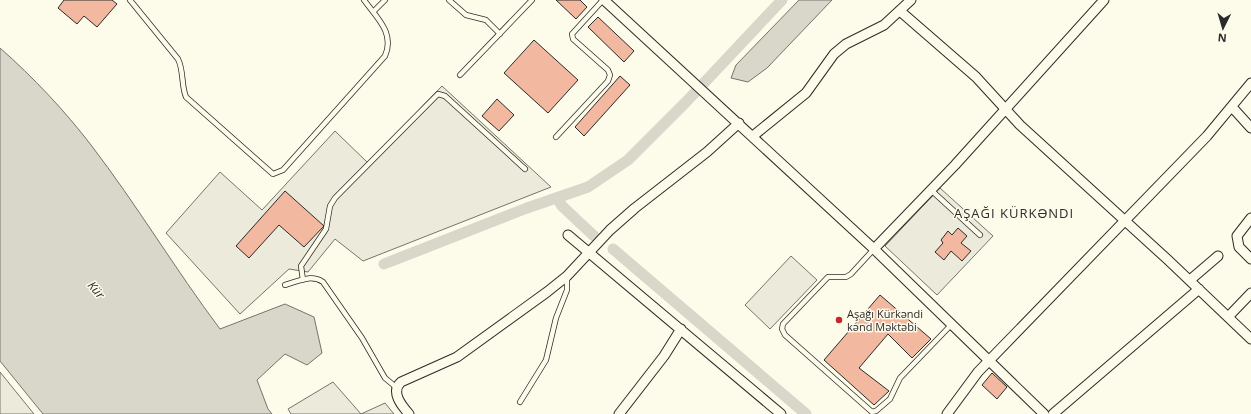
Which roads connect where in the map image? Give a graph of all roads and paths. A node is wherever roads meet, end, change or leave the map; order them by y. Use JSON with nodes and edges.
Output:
{"nodes":[{"id":1,"x":130,"y":0,"type":"edge"},
{"id":2,"x":364,"y":0,"type":"edge"},
{"id":3,"x":386,"y":0,"type":"edge"},
{"id":4,"x":449,"y":0,"type":"edge"},
{"id":5,"x":532,"y":0,"type":"edge"},
{"id":6,"x":603,"y":0,"type":"edge"},
{"id":7,"x":911,"y":0,"type":"edge"},
{"id":8,"x":1104,"y":0,"type":"edge"},
{"id":9,"x":900,"y":11,"type":"junction"},
{"id":10,"x":372,"y":12,"type":"junction"},
{"id":11,"x":500,"y":34,"type":"junction"},
{"id":12,"x":460,"y":75,"type":"dead end"},
{"id":13,"x":1251,"y":83,"type":"edge"},
{"id":14,"x":1232,"y":107,"type":"junction"},
{"id":15,"x":1005,"y":110,"type":"junction"},
{"id":16,"x":739,"y":123,"type":"junction"},
{"id":17,"x":1251,"y":128,"type":"edge"},
{"id":18,"x":752,"y":136,"type":"junction"},
{"id":19,"x":556,"y":137,"type":"dead end"},
{"id":20,"x":525,"y":169,"type":"dead end"},
{"id":21,"x":931,"y":190,"type":"junction"},
{"id":22,"x":1251,"y":218,"type":"edge"},
{"id":23,"x":1125,"y":222,"type":"junction"},
{"id":24,"x":568,"y":235,"type":"dead end"},
{"id":25,"x":980,"y":235,"type":"dead end"},
{"id":26,"x":874,"y":249,"type":"junction"},
{"id":27,"x":590,"y":253,"type":"junction"},
{"id":28,"x":1218,"y":256,"type":"dead end"},
{"id":29,"x":1251,"y":259,"type":"edge"},
{"id":30,"x":567,"y":276,"type":"junction"},
{"id":31,"x":303,"y":280,"type":"junction"},
{"id":32,"x":1190,"y":280,"type":"junction"},
{"id":33,"x":285,"y":285,"type":"dead end"},
{"id":34,"x":1200,"y":289,"type":"junction"},
{"id":35,"x":1251,"y":293,"type":"edge"},
{"id":36,"x":1228,"y":317,"type":"junction"},
{"id":37,"x":952,"y":324,"type":"junction"},
{"id":38,"x":681,"y":329,"type":"junction"},
{"id":39,"x":1251,"y":339,"type":"edge"},
{"id":40,"x":989,"y":360,"type":"junction"},
{"id":41,"x":397,"y":388,"type":"junction"},
{"id":42,"x":520,"y":402,"type":"dead end"},
{"id":43,"x":409,"y":414,"type":"edge"},
{"id":44,"x":619,"y":414,"type":"edge"},
{"id":45,"x":781,"y":414,"type":"edge"},
{"id":46,"x":947,"y":414,"type":"edge"},
{"id":47,"x":1044,"y":414,"type":"edge"},
{"id":48,"x":1053,"y":414,"type":"edge"}],
"edges":[{"from":1,"to":10,"type":"lane"},
{"from":2,"to":10,"type":"lane"},
{"from":3,"to":10,"type":"lane"},
{"from":4,"to":11,"type":"lane"},
{"from":5,"to":11,"type":"lane"},
{"from":6,"to":16,"type":"street"},
{"from":6,"to":19,"type":"lane"},
{"from":7,"to":9,"type":"street"},
{"from":8,"to":15,"type":"street"},
{"from":9,"to":15,"type":"street"},
{"from":9,"to":18,"type":"street"},
{"from":11,"to":12,"type":"lane"},
{"from":13,"to":14,"type":"street"},
{"from":14,"to":17,"type":"street"},
{"from":14,"to":23,"type":"street"},
{"from":15,"to":21,"type":"street"},
{"from":15,"to":23,"type":"street"},
{"from":16,"to":18,"type":"street"},
{"from":16,"to":27,"type":"street"},
{"from":18,"to":26,"type":"street"},
{"from":20,"to":31,"type":"lane"},
{"from":21,"to":25,"type":"lane"},
{"from":21,"to":26,"type":"street"},
{"from":22,"to":29,"type":"street"},
{"from":23,"to":32,"type":"street"},
{"from":23,"to":40,"type":"street"},
{"from":24,"to":27,"type":"street"},
{"from":26,"to":37,"type":"street"},
{"from":26,"to":37,"type":"lane"},
{"from":27,"to":30,"type":"street"},
{"from":27,"to":38,"type":"street"},
{"from":28,"to":32,"type":"street"},
{"from":30,"to":41,"type":"street"},
{"from":30,"to":42,"type":"lane"},
{"from":31,"to":33,"type":"lane"},
{"from":31,"to":41,"type":"lane"},
{"from":32,"to":34,"type":"street"},
{"from":34,"to":36,"type":"street"},
{"from":34,"to":48,"type":"street"},
{"from":35,"to":36,"type":"street"},
{"from":36,"to":39,"type":"street"},
{"from":37,"to":40,"type":"street"},
{"from":38,"to":44,"type":"street"},
{"from":38,"to":45,"type":"street"},
{"from":40,"to":46,"type":"street"},
{"from":40,"to":47,"type":"street"},
{"from":41,"to":43,"type":"street"}]}
